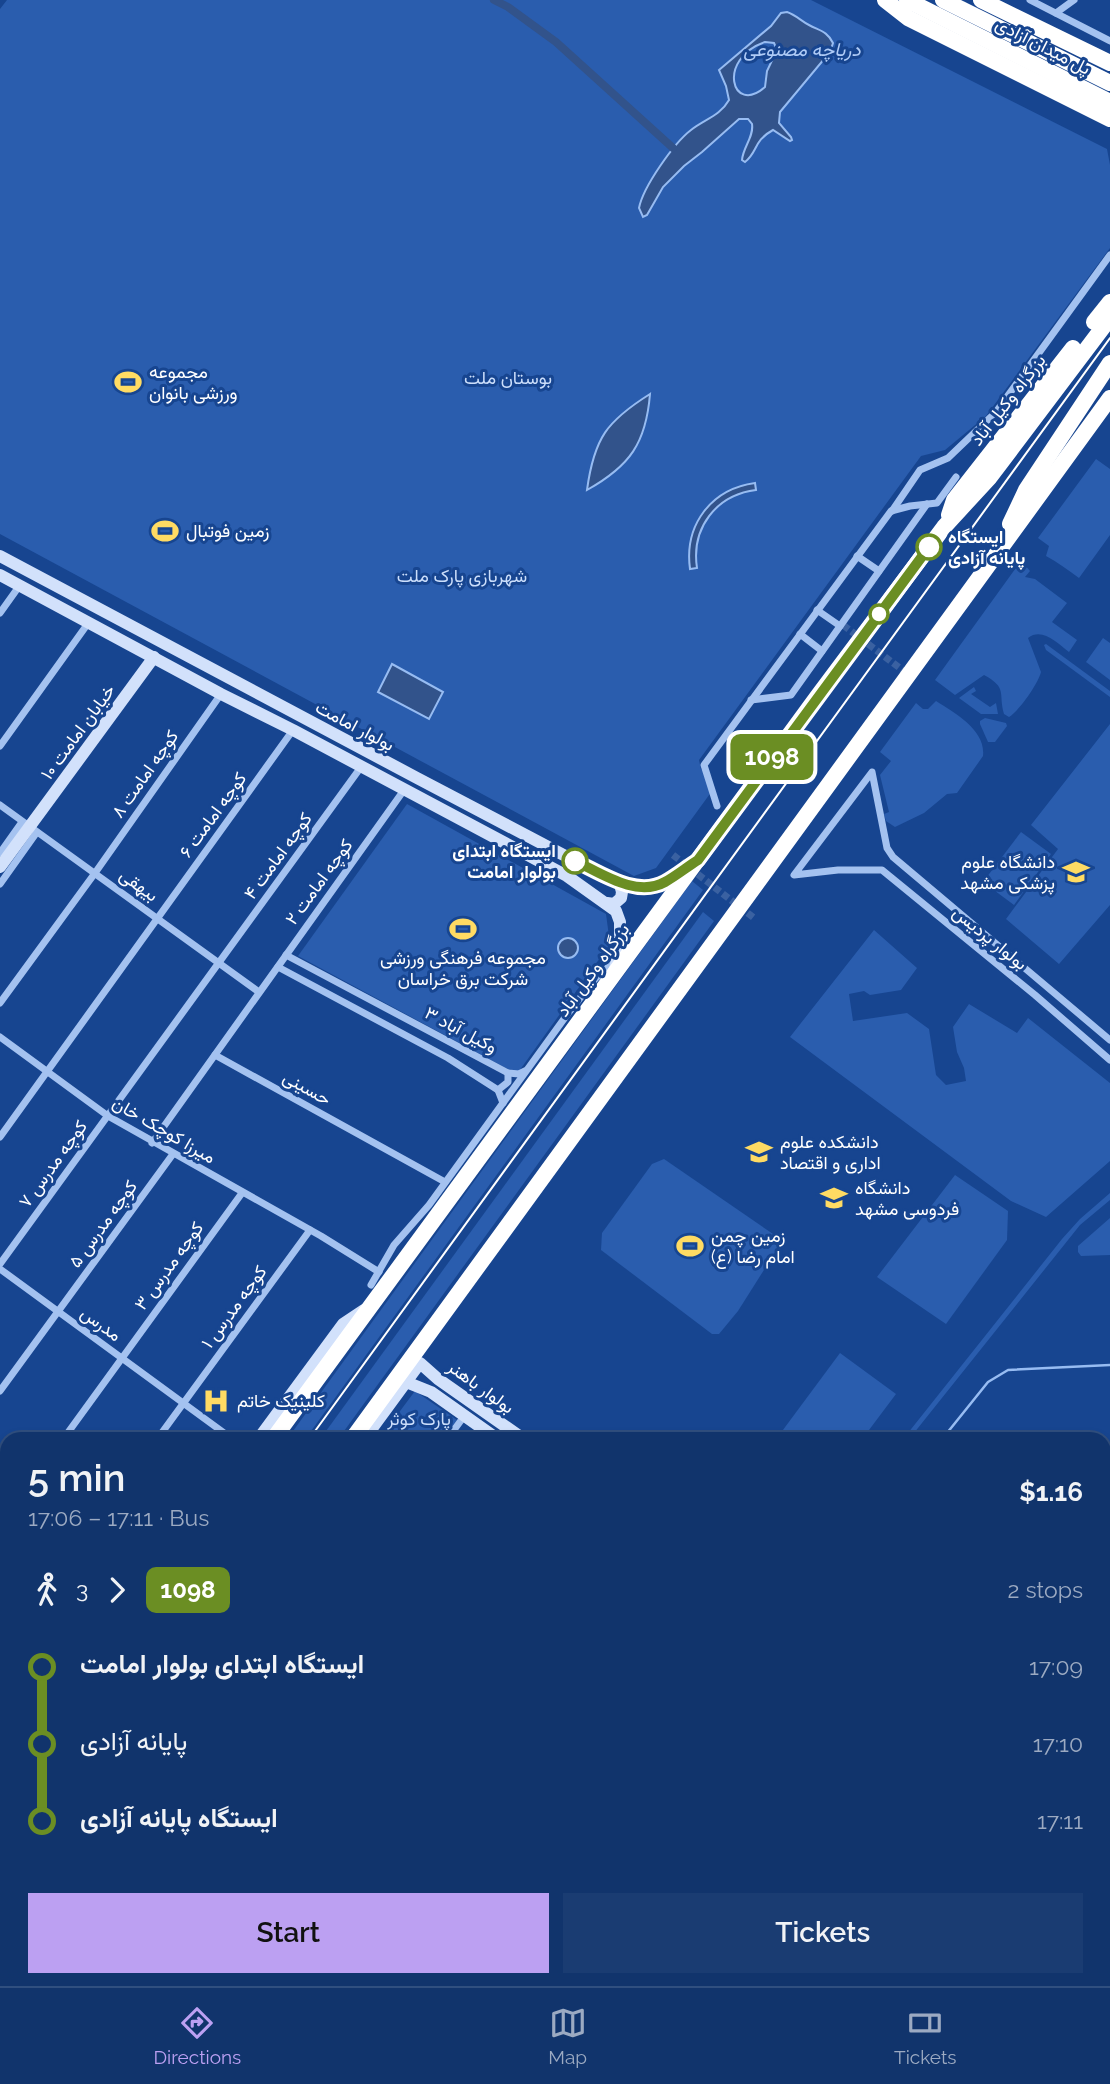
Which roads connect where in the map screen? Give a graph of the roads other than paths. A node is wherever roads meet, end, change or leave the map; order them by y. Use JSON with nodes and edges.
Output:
{"nodes":[{"id":1,"x":885,"y":0,"type":"edge"},
{"id":2,"x":907,"y":0,"type":"edge"},
{"id":3,"x":943,"y":0,"type":"edge"},
{"id":4,"x":981,"y":0,"type":"edge"},
{"id":5,"x":1030,"y":0,"type":"edge"},
{"id":6,"x":1074,"y":0,"type":"edge"},
{"id":7,"x":1056,"y":13,"type":"junction"},
{"id":8,"x":1110,"y":41,"type":"edge"},
{"id":9,"x":1110,"y":63,"type":"edge"},
{"id":10,"x":1110,"y":83,"type":"edge"},
{"id":11,"x":1107,"y":111,"type":"edge"},
{"id":12,"x":1110,"y":125,"type":"edge"},
{"id":13,"x":1110,"y":255,"type":"edge"},
{"id":14,"x":1110,"y":302,"type":"edge"},
{"id":15,"x":1110,"y":317,"type":"edge"},
{"id":16,"x":1110,"y":363,"type":"edge"},
{"id":17,"x":1110,"y":398,"type":"edge"},
{"id":18,"x":1110,"y":415,"type":"edge"},
{"id":19,"x":957,"y":477,"type":"dead end"},
{"id":20,"x":927,"y":504,"type":"junction"},
{"id":21,"x":891,"y":511,"type":"junction"},
{"id":22,"x":944,"y":527,"type":"junction"},
{"id":23,"x":0,"y":556,"type":"edge"},
{"id":24,"x":858,"y":556,"type":"junction"},
{"id":25,"x":992,"y":561,"type":"junction"},
{"id":26,"x":879,"y":571,"type":"junction"},
{"id":27,"x":0,"y":575,"type":"edge"},
{"id":28,"x":20,"y":585,"type":"junction"},
{"id":29,"x":817,"y":610,"type":"junction"},
{"id":30,"x":0,"y":613,"type":"edge"},
{"id":31,"x":89,"y":622,"type":"junction"},
{"id":32,"x":840,"y":626,"type":"junction"},
{"id":33,"x":800,"y":634,"type":"junction"},
{"id":34,"x":822,"y":650,"type":"junction"},
{"id":35,"x":154,"y":657,"type":"junction"},
{"id":36,"x":220,"y":694,"type":"junction"},
{"id":37,"x":751,"y":700,"type":"junction"},
{"id":38,"x":293,"y":730,"type":"junction"},
{"id":39,"x":0,"y":746,"type":"edge"},
{"id":40,"x":361,"y":767,"type":"junction"},
{"id":41,"x":404,"y":790,"type":"junction"},
{"id":42,"x":0,"y":805,"type":"edge"},
{"id":43,"x":717,"y":806,"type":"dead end"},
{"id":44,"x":30,"y":827,"type":"junction"},
{"id":45,"x":0,"y":853,"type":"edge"},
{"id":46,"x":698,"y":860,"type":"junction"},
{"id":47,"x":0,"y":867,"type":"edge"},
{"id":48,"x":95,"y":873,"type":"junction"},
{"id":49,"x":619,"y":881,"type":"junction"},
{"id":50,"x":0,"y":884,"type":"edge"},
{"id":51,"x":607,"y":903,"type":"junction"},
{"id":52,"x":159,"y":919,"type":"junction"},
{"id":53,"x":286,"y":956,"type":"junction"},
{"id":54,"x":618,"y":958,"type":"junction"},
{"id":55,"x":219,"y":963,"type":"junction"},
{"id":56,"x":278,"y":967,"type":"junction"},
{"id":57,"x":613,"y":975,"type":"junction"},
{"id":58,"x":259,"y":992,"type":"junction"},
{"id":59,"x":0,"y":1003,"type":"edge"},
{"id":60,"x":383,"y":1007,"type":"junction"},
{"id":61,"x":375,"y":1020,"type":"junction"},
{"id":62,"x":0,"y":1037,"type":"edge"},
{"id":63,"x":1110,"y":1040,"type":"edge"},
{"id":64,"x":215,"y":1055,"type":"junction"},
{"id":65,"x":1110,"y":1060,"type":"edge"},
{"id":66,"x":526,"y":1071,"type":"junction"},
{"id":67,"x":47,"y":1072,"type":"junction"},
{"id":68,"x":508,"y":1073,"type":"junction"},
{"id":69,"x":498,"y":1090,"type":"junction"},
{"id":70,"x":503,"y":1103,"type":"junction"},
{"id":71,"x":108,"y":1116,"type":"junction"},
{"id":72,"x":0,"y":1137,"type":"edge"},
{"id":73,"x":152,"y":1143,"type":"junction"},
{"id":74,"x":173,"y":1154,"type":"junction"},
{"id":75,"x":445,"y":1182,"type":"junction"},
{"id":76,"x":242,"y":1193,"type":"junction"},
{"id":77,"x":310,"y":1230,"type":"junction"},
{"id":78,"x":0,"y":1267,"type":"edge"},
{"id":79,"x":379,"y":1272,"type":"junction"},
{"id":80,"x":371,"y":1284,"type":"dead end"},
{"id":81,"x":371,"y":1306,"type":"junction"},
{"id":82,"x":59,"y":1312,"type":"junction"},
{"id":83,"x":122,"y":1359,"type":"junction"},
{"id":84,"x":438,"y":1379,"type":"junction"},
{"id":85,"x":406,"y":1382,"type":"junction"},
{"id":86,"x":0,"y":1391,"type":"edge"},
{"id":87,"x":431,"y":1392,"type":"junction"},
{"id":88,"x":183,"y":1403,"type":"junction"},
{"id":89,"x":465,"y":1415,"type":"junction"},
{"id":90,"x":373,"y":1420,"type":"junction"},
{"id":91,"x":68,"y":1432,"type":"edge"},
{"id":92,"x":162,"y":1432,"type":"edge"},
{"id":93,"x":223,"y":1432,"type":"edge"},
{"id":94,"x":263,"y":1432,"type":"edge"},
{"id":95,"x":278,"y":1432,"type":"edge"},
{"id":96,"x":360,"y":1432,"type":"edge"},
{"id":97,"x":368,"y":1432,"type":"edge"},
{"id":98,"x":452,"y":1432,"type":"edge"},
{"id":99,"x":488,"y":1432,"type":"edge"},
{"id":100,"x":513,"y":1432,"type":"edge"}],
"edges":[{"from":1,"to":11,"type":"highway"},
{"from":2,"to":11,"type":"highway","name":"پل میدان آزادی"},
{"from":3,"to":10,"type":"highway"},
{"from":4,"to":9,"type":"highway"},
{"from":5,"to":7,"type":"street"},
{"from":6,"to":7,"type":"street"},
{"from":7,"to":8,"type":"street"},
{"from":11,"to":12,"type":"highway"},
{"from":13,"to":21,"type":"street"},
{"from":14,"to":22,"type":"highway","name":"بزرگراه وکیل آباد"},
{"from":15,"to":22,"type":"highway","name":"بزرگراه وکیل آباد"},
{"from":16,"to":25,"type":"highway"},
{"from":17,"to":25,"type":"highway"},
{"from":18,"to":25,"type":"highway"},
{"from":19,"to":20,"type":"street"},
{"from":20,"to":21,"type":"street"},
{"from":20,"to":26,"type":"street"},
{"from":21,"to":24,"type":"street"},
{"from":22,"to":46,"type":"highway","name":"بزرگراه وکیل آباد"},
{"from":23,"to":49,"type":"main road","name":"بولوار امامت"},
{"from":24,"to":26,"type":"street"},
{"from":24,"to":29,"type":"street"},
{"from":25,"to":90,"type":"highway"},
{"from":26,"to":32,"type":"street"},
{"from":27,"to":28,"type":"main road","name":"بولوار امامت"},
{"from":28,"to":30,"type":"street"},
{"from":28,"to":31,"type":"main road","name":"بولوار امامت"},
{"from":29,"to":32,"type":"street"},
{"from":29,"to":33,"type":"street"},
{"from":31,"to":35,"type":"main road","name":"بولوار امامت"},
{"from":31,"to":39,"type":"street"},
{"from":32,"to":34,"type":"street"},
{"from":33,"to":34,"type":"street"},
{"from":33,"to":37,"type":"street"},
{"from":34,"to":37,"type":"street"},
{"from":35,"to":36,"type":"main road","name":"بولوار امامت"},
{"from":35,"to":44,"type":"main road","name":"خیابان امامت ۱۰"},
{"from":36,"to":38,"type":"main road","name":"بولوار امامت"},
{"from":36,"to":48,"type":"street","name":"کوچه امامت ۸"},
{"from":37,"to":43,"type":"street"},
{"from":38,"to":40,"type":"main road","name":"بولوار امامت"},
{"from":38,"to":52,"type":"street","name":"کوچه امامت ۶"},
{"from":40,"to":41,"type":"main road","name":"بولوار امامت"},
{"from":40,"to":55,"type":"street","name":"کوچه امامت ۴"},
{"from":41,"to":51,"type":"main road","name":"بولوار امامت"},
{"from":41,"to":53,"type":"street","name":"کوچه امامت ۲"},
{"from":42,"to":44,"type":"street","name":"بیهقی"},
{"from":44,"to":45,"type":"street"},
{"from":44,"to":47,"type":"main road","name":"خیابان امامت ۱۰"},
{"from":44,"to":48,"type":"street","name":"بیهقی"},
{"from":44,"to":50,"type":"street"},
{"from":46,"to":49,"type":"main road","name":"بولوار امامت"},
{"from":46,"to":57,"type":"highway","name":"بزرگراه وکیل آباد"},
{"from":48,"to":52,"type":"street","name":"بیهقی"},
{"from":48,"to":59,"type":"street","name":"کوچه امامت ۸"},
{"from":49,"to":51,"type":"main road"},
{"from":51,"to":54,"type":"main road"},
{"from":52,"to":55,"type":"street","name":"بیهقی"},
{"from":52,"to":67,"type":"street","name":"کوچه امامت ۶"},
{"from":53,"to":56,"type":"street","name":"کوچه امامت ۲"},
{"from":53,"to":60,"type":"street"},
{"from":54,"to":57,"type":"main road"},
{"from":54,"to":66,"type":"street"},
{"from":55,"to":58,"type":"street","name":"بیهقی"},
{"from":55,"to":71,"type":"street","name":"کوچه امامت ۴"},
{"from":56,"to":58,"type":"street","name":"کوچه امامت ۲"},
{"from":56,"to":61,"type":"street"},
{"from":57,"to":81,"type":"highway","name":"بزرگراه وکیل آباد"},
{"from":58,"to":64,"type":"street","name":"کوچه امامت ۲"},
{"from":60,"to":61,"type":"street"},
{"from":60,"to":68,"type":"street","name":"۳ وکیل آباد"},
{"from":61,"to":69,"type":"street"},
{"from":62,"to":67,"type":"street","name":"میرزا کوچک خان"},
{"from":63,"to":65,"type":"street","name":"بولوار پردیس"},
{"from":64,"to":73,"type":"street","name":"کوچه امامت ۲"},
{"from":64,"to":75,"type":"street","name":"حسینی"},
{"from":66,"to":68,"type":"street","name":"۳ وکیل آباد"},
{"from":66,"to":70,"type":"street"},
{"from":67,"to":71,"type":"street","name":"میرزا کوچک خان"},
{"from":67,"to":72,"type":"street","name":"کوچه امامت ۶"},
{"from":68,"to":69,"type":"street"},
{"from":69,"to":70,"type":"street"},
{"from":70,"to":75,"type":"street"},
{"from":71,"to":73,"type":"street","name":"میرزا کوچک خان"},
{"from":71,"to":78,"type":"street","name":"کوچه مدرس ۷"},
{"from":73,"to":74,"type":"street","name":"میرزا کوچک خان"},
{"from":74,"to":76,"type":"street","name":"میرزا کوچک خان"},
{"from":74,"to":82,"type":"street","name":"کوچه مدرس ۵"},
{"from":75,"to":79,"type":"street"},
{"from":76,"to":77,"type":"street","name":"میرزا کوچک خان"},
{"from":76,"to":83,"type":"street","name":"کوچه مدرس ۳"},
{"from":77,"to":79,"type":"street","name":"میرزا کوچک خان"},
{"from":77,"to":88,"type":"street","name":"کوچه مدرس ۱"},
{"from":78,"to":82,"type":"street","name":"مدرس"},
{"from":79,"to":80,"type":"street"},
{"from":81,"to":94,"type":"main road"},
{"from":81,"to":95,"type":"highway","name":"بزرگراه وکیل آباد"},
{"from":82,"to":83,"type":"street","name":"مدرس"},
{"from":82,"to":86,"type":"street","name":"کوچه مدرس ۵"},
{"from":83,"to":88,"type":"street","name":"مدرس"},
{"from":83,"to":91,"type":"street","name":"کوچه مدرس ۳"},
{"from":84,"to":85,"type":"main road","name":"بولوار باهنر"},
{"from":84,"to":87,"type":"main road"},
{"from":84,"to":100,"type":"main road","name":"بولوار باهنر"},
{"from":85,"to":87,"type":"main road","name":"بولوار باهنر"},
{"from":85,"to":90,"type":"main road"},
{"from":87,"to":89,"type":"main road","name":"بولوار باهنر"},
{"from":88,"to":92,"type":"street","name":"کوچه مدرس ۱"},
{"from":88,"to":93,"type":"street","name":"مدرس"},
{"from":89,"to":98,"type":"street"},
{"from":89,"to":99,"type":"main road","name":"بولوار باهنر"},
{"from":90,"to":96,"type":"highway"},
{"from":90,"to":97,"type":"main road"}]}
